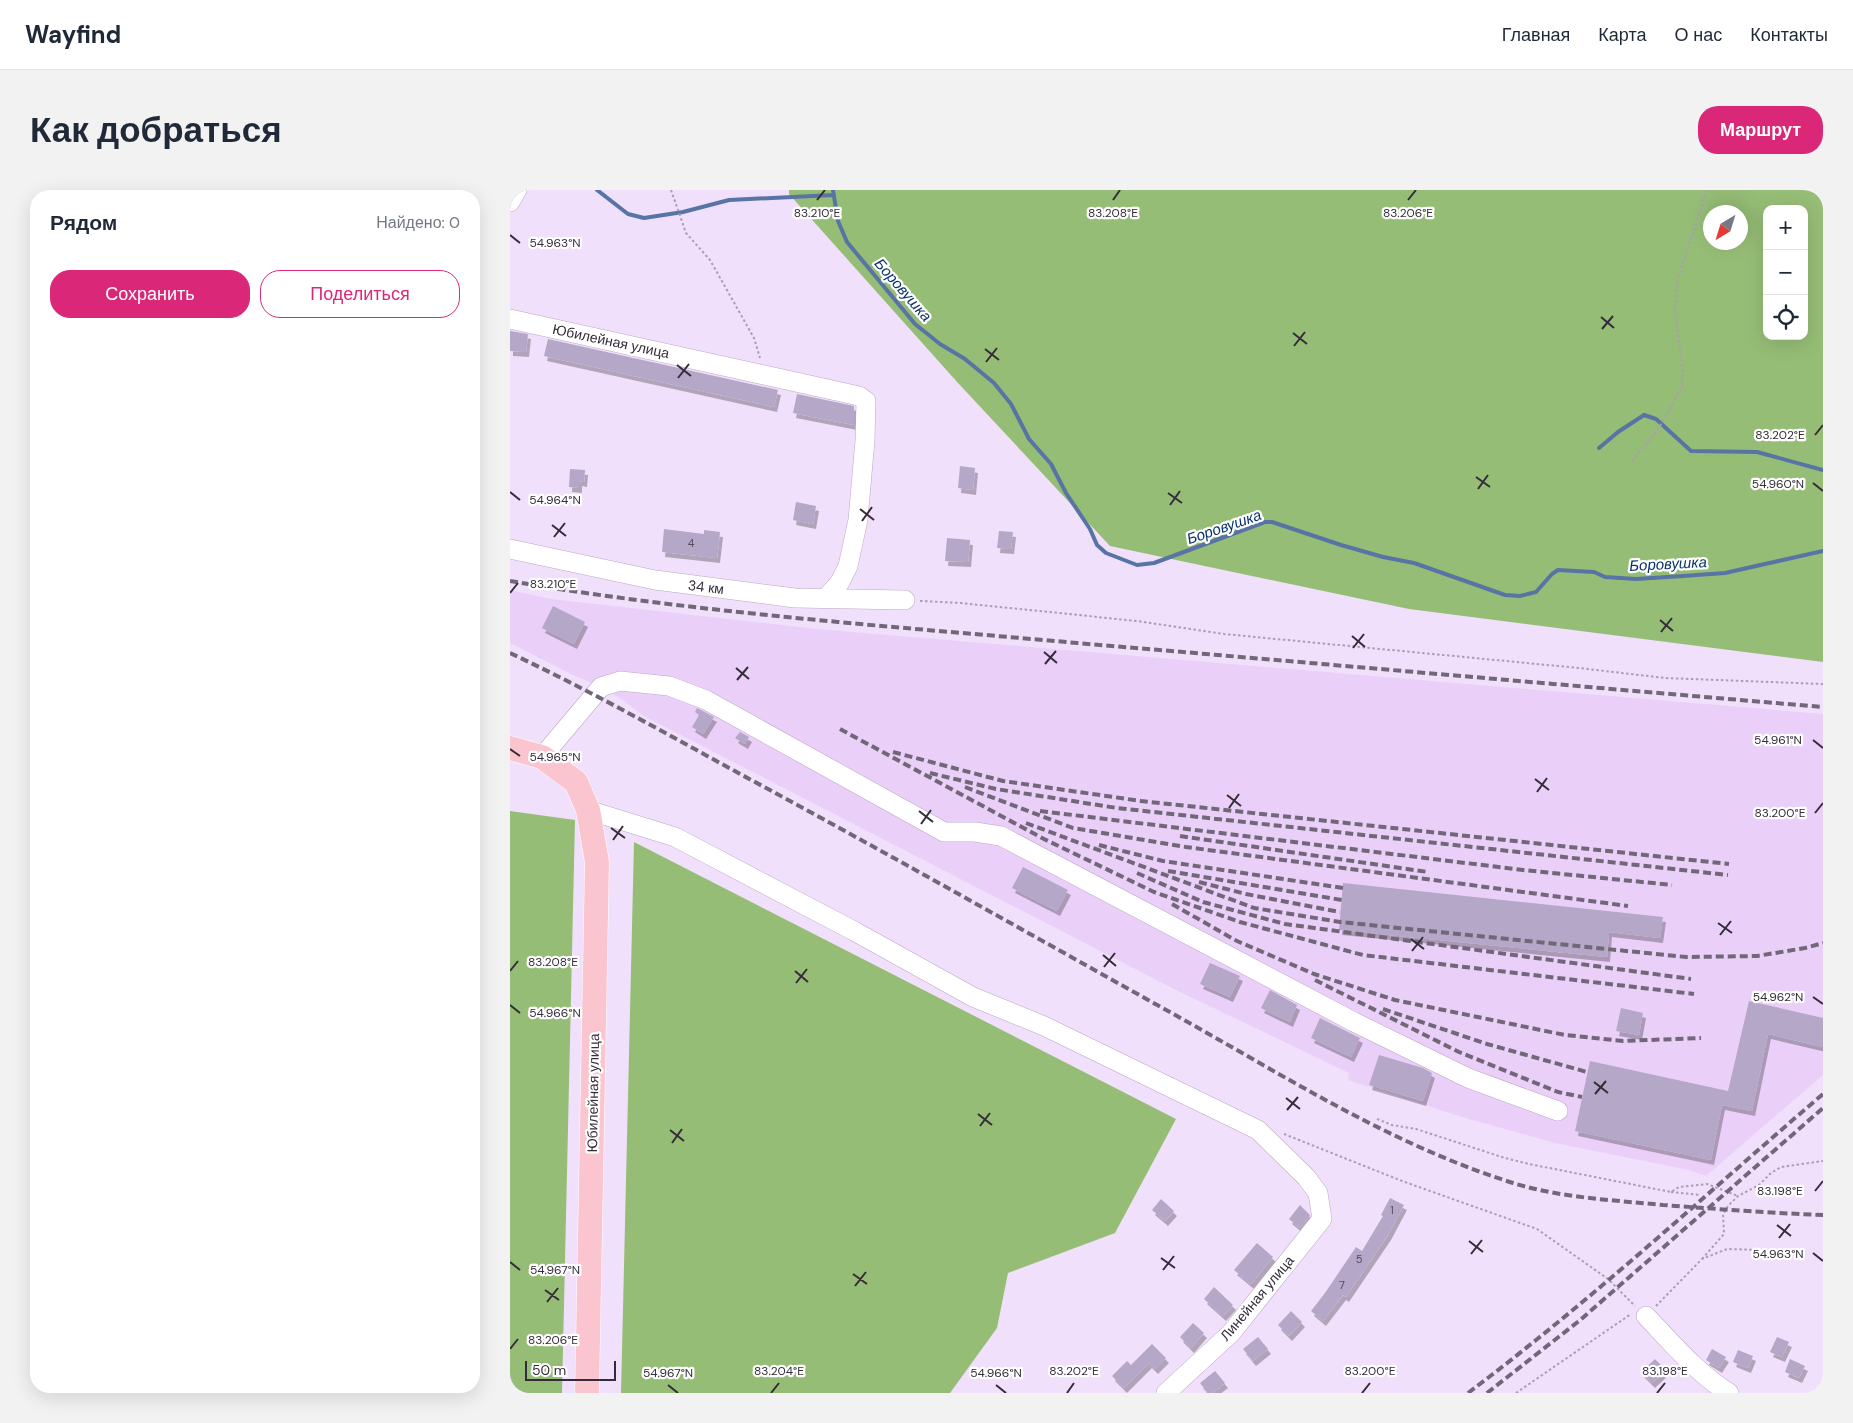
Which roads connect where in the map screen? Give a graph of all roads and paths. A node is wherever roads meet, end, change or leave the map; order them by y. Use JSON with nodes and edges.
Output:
{"nodes":[{"id":1,"x":517,"y":190,"type":"edge"},
{"id":2,"x":671,"y":190,"type":"edge"},
{"id":3,"x":1708,"y":190,"type":"edge"},
{"id":4,"x":510,"y":202,"type":"edge"},
{"id":5,"x":510,"y":319,"type":"edge"},
{"id":6,"x":767,"y":375,"type":"junction"},
{"id":7,"x":1632,"y":461,"type":"dead end"},
{"id":8,"x":510,"y":549,"type":"edge"},
{"id":9,"x":826,"y":598,"type":"junction"},
{"id":10,"x":905,"y":600,"type":"joint"},
{"id":11,"x":1823,"y":684,"type":"edge"},
{"id":12,"x":510,"y":748,"type":"edge"},
{"id":13,"x":542,"y":758,"type":"junction"},
{"id":14,"x":588,"y":810,"type":"junction"},
{"id":15,"x":1558,"y":1111,"type":"dead end"},
{"id":16,"x":1377,"y":1119,"type":"dead end"},
{"id":17,"x":1258,"y":1130,"type":"junction"},
{"id":18,"x":1823,"y":1161,"type":"edge"},
{"id":19,"x":1671,"y":1192,"type":"junction"},
{"id":20,"x":1700,"y":1194,"type":"dead end"},
{"id":21,"x":1738,"y":1196,"type":"junction"},
{"id":22,"x":1760,"y":1250,"type":"dead end"},
{"id":23,"x":1702,"y":1260,"type":"junction"},
{"id":24,"x":1646,"y":1316,"type":"junction"},
{"id":25,"x":587,"y":1393,"type":"edge"},
{"id":26,"x":1166,"y":1393,"type":"edge"},
{"id":27,"x":1516,"y":1393,"type":"edge"},
{"id":28,"x":1730,"y":1393,"type":"edge"}],
"edges":[{"from":1,"to":4,"type":"street"},
{"from":2,"to":6,"type":"path"},
{"from":3,"to":7,"type":"path"},
{"from":5,"to":6,"type":"street","name":"Юбилейная улица"},
{"from":6,"to":9,"type":"street","name":"Юбилейная улица"},
{"from":8,"to":9,"type":"street","name":"34 км"},
{"from":9,"to":10,"type":"street","name":"34 км"},
{"from":10,"to":11,"type":"path"},
{"from":12,"to":13,"type":"main road","name":"Юбилейная улица"},
{"from":13,"to":14,"type":"main road","name":"Юбилейная улица"},
{"from":13,"to":15,"type":"street"},
{"from":14,"to":17,"type":"street"},
{"from":14,"to":25,"type":"main road","name":"Юбилейная улица"},
{"from":16,"to":19,"type":"path"},
{"from":17,"to":24,"type":"path"},
{"from":17,"to":26,"type":"street","name":"Линейная улица"},
{"from":18,"to":21,"type":"path"},
{"from":19,"to":20,"type":"path"},
{"from":19,"to":21,"type":"path"},
{"from":21,"to":23,"type":"path"},
{"from":22,"to":23,"type":"path"},
{"from":23,"to":24,"type":"path"},
{"from":24,"to":27,"type":"path"},
{"from":24,"to":28,"type":"street"}]}
